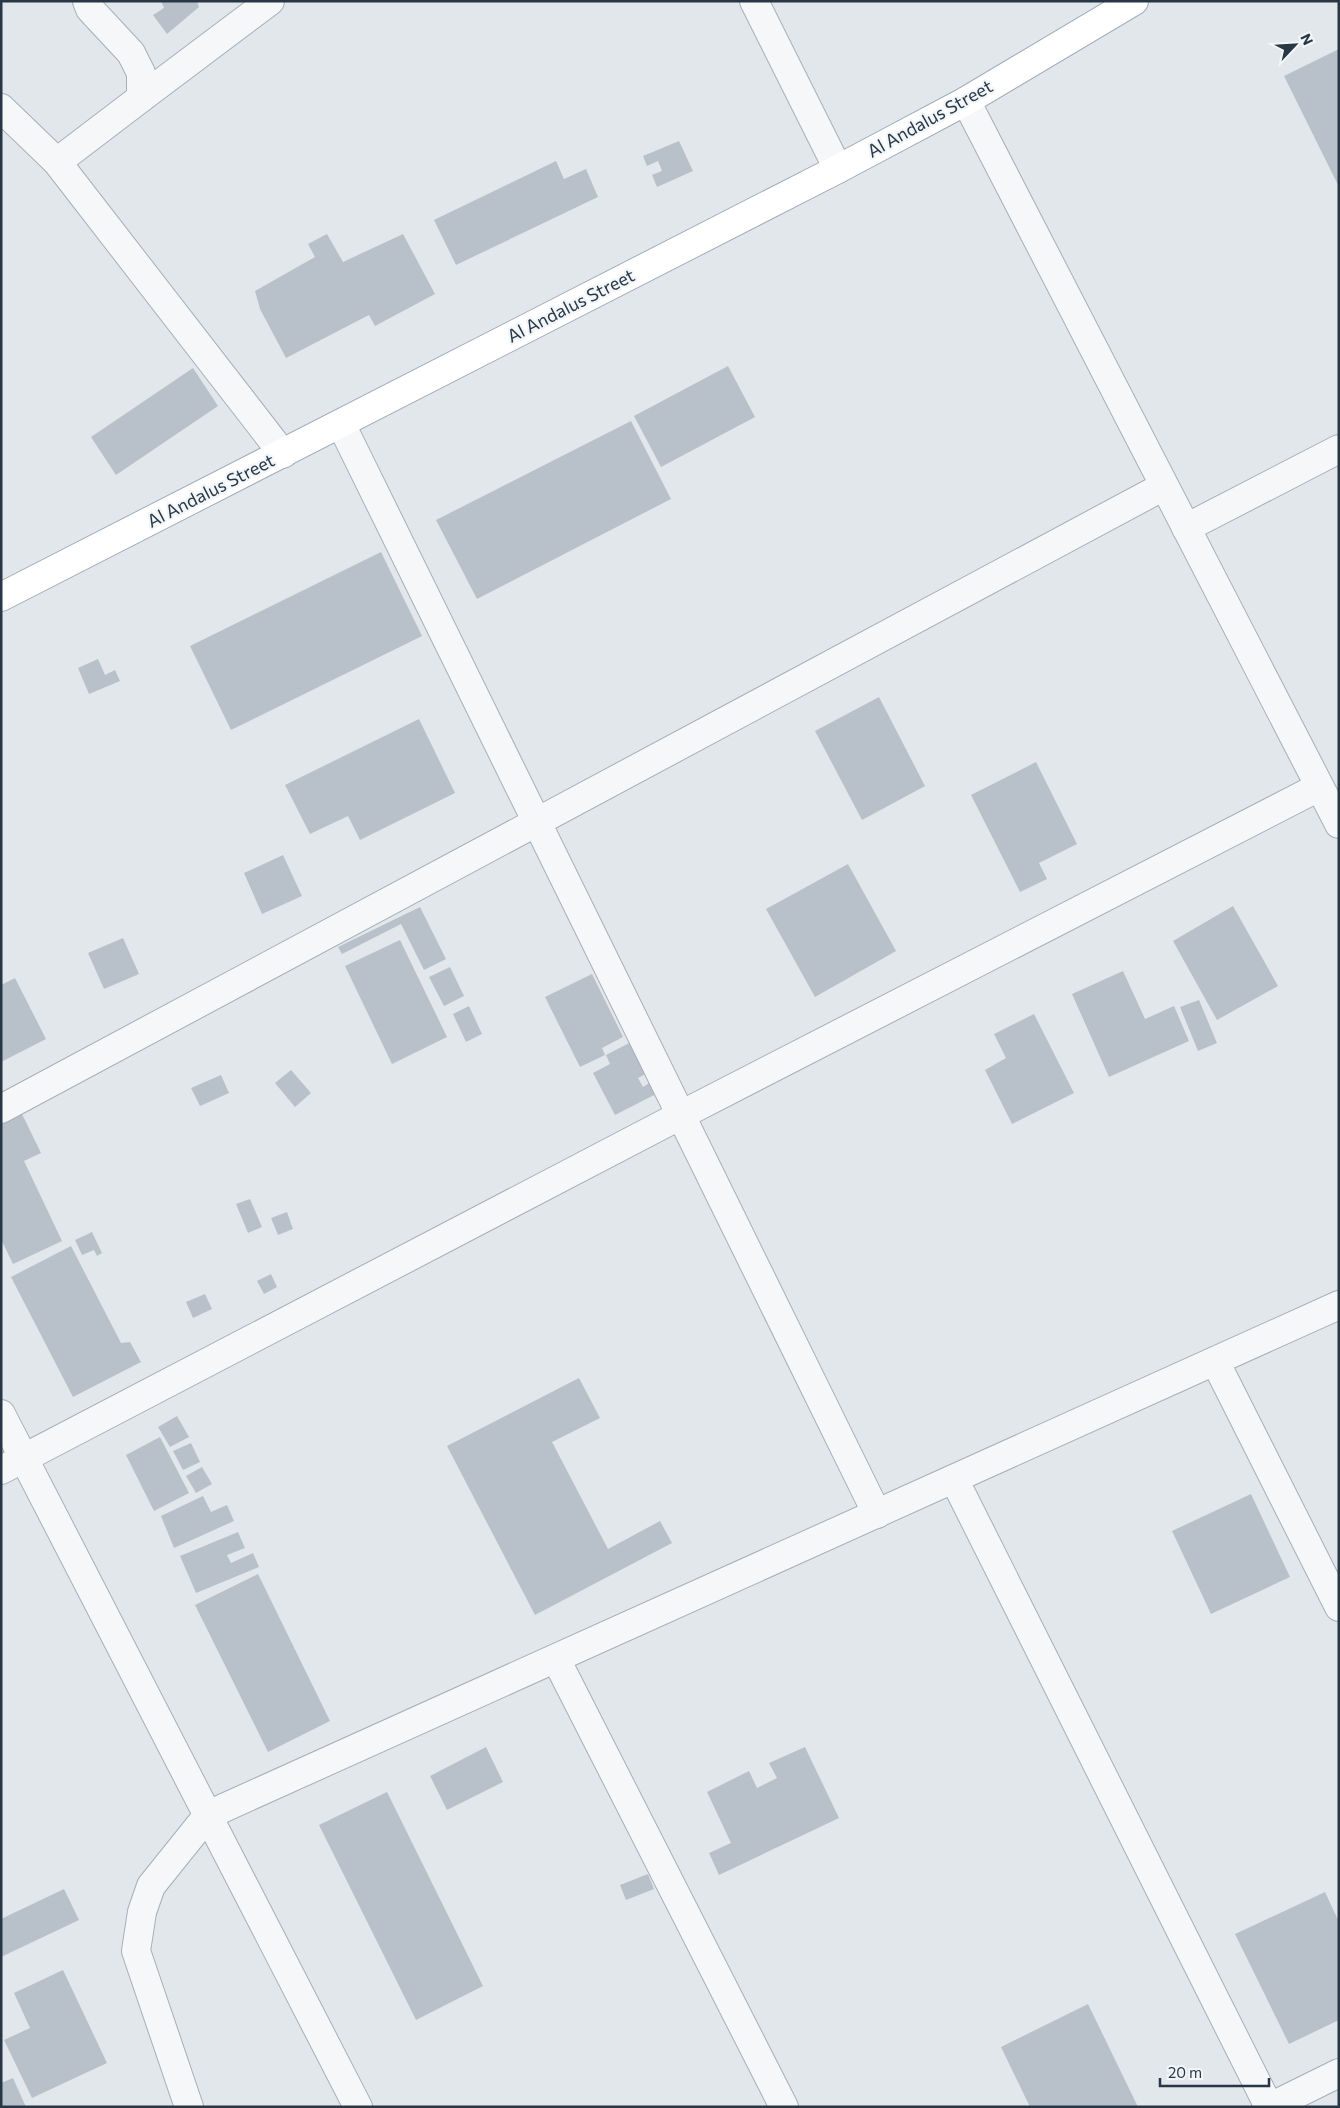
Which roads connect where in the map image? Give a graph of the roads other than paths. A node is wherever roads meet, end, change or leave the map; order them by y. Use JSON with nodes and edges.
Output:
{"nodes":[{"id":1,"x":87,"y":1,"type":"edge"},
{"id":2,"x":270,"y":1,"type":"edge"},
{"id":3,"x":754,"y":1,"type":"edge"},
{"id":4,"x":1134,"y":1,"type":"edge"},
{"id":5,"x":141,"y":98,"type":"junction"},
{"id":6,"x":966,"y":101,"type":"junction"},
{"id":7,"x":2,"y":109,"type":"edge"},
{"id":8,"x":57,"y":162,"type":"junction"},
{"id":9,"x":838,"y":169,"type":"junction"},
{"id":10,"x":342,"y":424,"type":"junction"},
{"id":11,"x":1339,"y":450,"type":"edge"},
{"id":12,"x":283,"y":454,"type":"junction"},
{"id":13,"x":1164,"y":486,"type":"junction"},
{"id":14,"x":1186,"y":528,"type":"junction"},
{"id":15,"x":1,"y":597,"type":"edge"},
{"id":16,"x":1319,"y":787,"type":"junction"},
{"id":17,"x":537,"y":822,"type":"junction"},
{"id":18,"x":1339,"y":824,"type":"edge"},
{"id":19,"x":1,"y":1109,"type":"edge"},
{"id":20,"x":681,"y":1115,"type":"junction"},
{"id":21,"x":1339,"y":1305,"type":"edge"},
{"id":22,"x":1216,"y":1361,"type":"junction"},
{"id":23,"x":1,"y":1414,"type":"edge"},
{"id":24,"x":13,"y":1464,"type":"edge"},
{"id":25,"x":954,"y":1479,"type":"junction"},
{"id":26,"x":877,"y":1514,"type":"junction"},
{"id":27,"x":1339,"y":1606,"type":"edge"},
{"id":28,"x":556,"y":1659,"type":"junction"},
{"id":29,"x":208,"y":1816,"type":"junction"},
{"id":30,"x":1339,"y":2073,"type":"edge"},
{"id":31,"x":189,"y":2107,"type":"edge"},
{"id":32,"x":358,"y":2107,"type":"edge"},
{"id":33,"x":784,"y":2107,"type":"edge"},
{"id":34,"x":1269,"y":2107,"type":"edge"}],
"edges":[{"from":1,"to":5,"type":"street"},
{"from":2,"to":5,"type":"street"},
{"from":3,"to":9,"type":"street"},
{"from":4,"to":6,"type":"main road","name":"Al Andalus Street"},
{"from":5,"to":8,"type":"street"},
{"from":6,"to":9,"type":"main road","name":"Al Andalus Street"},
{"from":6,"to":13,"type":"street"},
{"from":7,"to":8,"type":"street"},
{"from":8,"to":12,"type":"street"},
{"from":9,"to":10,"type":"main road","name":"Al Andalus Street"},
{"from":10,"to":12,"type":"main road","name":"Al Andalus Street"},
{"from":10,"to":17,"type":"street"},
{"from":11,"to":14,"type":"street"},
{"from":12,"to":15,"type":"main road","name":"Al Andalus Street"},
{"from":13,"to":14,"type":"street"},
{"from":13,"to":17,"type":"street"},
{"from":14,"to":16,"type":"street"},
{"from":16,"to":18,"type":"street"},
{"from":16,"to":20,"type":"street"},
{"from":17,"to":19,"type":"street"},
{"from":17,"to":20,"type":"street"},
{"from":20,"to":24,"type":"street"},
{"from":20,"to":26,"type":"street"},
{"from":21,"to":22,"type":"street"},
{"from":22,"to":25,"type":"street"},
{"from":22,"to":27,"type":"street"},
{"from":23,"to":24,"type":"street"},
{"from":24,"to":29,"type":"street"},
{"from":25,"to":26,"type":"street"},
{"from":25,"to":34,"type":"street"},
{"from":26,"to":28,"type":"street"},
{"from":28,"to":29,"type":"street"},
{"from":28,"to":33,"type":"street"},
{"from":29,"to":31,"type":"street"},
{"from":29,"to":32,"type":"street"},
{"from":30,"to":34,"type":"street"}]}
